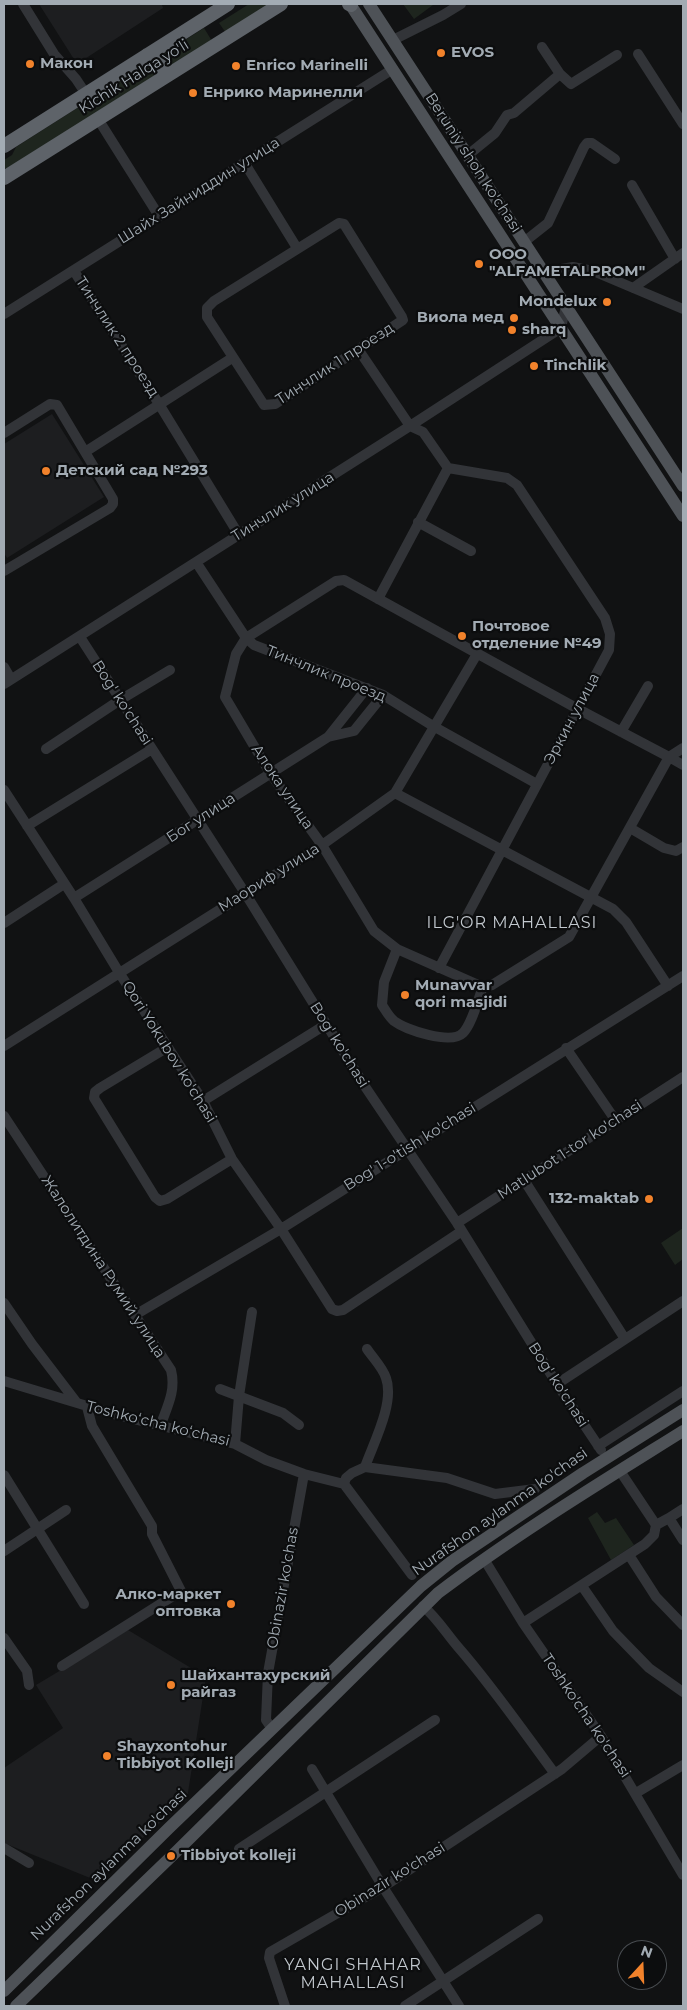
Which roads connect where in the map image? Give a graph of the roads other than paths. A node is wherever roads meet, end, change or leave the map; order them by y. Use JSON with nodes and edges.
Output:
{"nodes":[{"id":1,"x":23,"y":4,"type":"edge"},
{"id":2,"x":228,"y":4,"type":"edge"},
{"id":3,"x":281,"y":4,"type":"edge"},
{"id":4,"x":350,"y":4,"type":"edge"},
{"id":5,"x":369,"y":4,"type":"edge"},
{"id":6,"x":460,"y":4,"type":"edge"},
{"id":7,"x":394,"y":40,"type":"junction"},
{"id":8,"x":542,"y":47,"type":"dead end"},
{"id":9,"x":638,"y":54,"type":"dead end"},
{"id":10,"x":147,"y":55,"type":"junction"},
{"id":11,"x":617,"y":55,"type":"dead end"},
{"id":12,"x":393,"y":69,"type":"junction"},
{"id":13,"x":560,"y":74,"type":"junction"},
{"id":14,"x":161,"y":79,"type":"junction"},
{"id":15,"x":86,"y":94,"type":"junction"},
{"id":16,"x":98,"y":119,"type":"junction"},
{"id":17,"x":683,"y":124,"type":"edge"},
{"id":18,"x":4,"y":146,"type":"edge"},
{"id":19,"x":468,"y":155,"type":"junction"},
{"id":20,"x":615,"y":159,"type":"dead end"},
{"id":21,"x":244,"y":162,"type":"junction"},
{"id":22,"x":4,"y":178,"type":"edge"},
{"id":23,"x":632,"y":185,"type":"dead end"},
{"id":24,"x":159,"y":216,"type":"junction"},
{"id":25,"x":524,"y":242,"type":"junction"},
{"id":26,"x":297,"y":248,"type":"junction"},
{"id":27,"x":679,"y":256,"type":"edge"},
{"id":28,"x":74,"y":271,"type":"junction"},
{"id":29,"x":544,"y":272,"type":"junction"},
{"id":30,"x":633,"y":288,"type":"junction"},
{"id":31,"x":566,"y":306,"type":"junction"},
{"id":32,"x":683,"y":309,"type":"edge"},
{"id":33,"x":4,"y":314,"type":"edge"},
{"id":34,"x":561,"y":328,"type":"junction"},
{"id":35,"x":588,"y":340,"type":"junction"},
{"id":36,"x":358,"y":349,"type":"junction"},
{"id":37,"x":232,"y":358,"type":"junction"},
{"id":38,"x":159,"y":404,"type":"junction"},
{"id":39,"x":410,"y":426,"type":"junction"},
{"id":40,"x":4,"y":433,"type":"edge"},
{"id":41,"x":85,"y":452,"type":"junction"},
{"id":42,"x":448,"y":468,"type":"junction"},
{"id":43,"x":683,"y":486,"type":"edge"},
{"id":44,"x":683,"y":516,"type":"edge"},
{"id":45,"x":418,"y":522,"type":"junction"},
{"id":46,"x":239,"y":535,"type":"junction"},
{"id":47,"x":471,"y":551,"type":"dead end"},
{"id":48,"x":196,"y":562,"type":"junction"},
{"id":49,"x":4,"y":571,"type":"edge"},
{"id":50,"x":378,"y":599,"type":"junction"},
{"id":51,"x":80,"y":637,"type":"junction"},
{"id":52,"x":246,"y":638,"type":"junction"},
{"id":53,"x":477,"y":654,"type":"junction"},
{"id":54,"x":4,"y":668,"type":"edge"},
{"id":55,"x":170,"y":670,"type":"dead end"},
{"id":56,"x":8,"y":682,"type":"edge"},
{"id":57,"x":648,"y":686,"type":"dead end"},
{"id":58,"x":367,"y":688,"type":"junction"},
{"id":59,"x":382,"y":696,"type":"junction"},
{"id":60,"x":120,"y":700,"type":"junction"},
{"id":61,"x":578,"y":709,"type":"junction"},
{"id":62,"x":433,"y":726,"type":"junction"},
{"id":63,"x":621,"y":732,"type":"junction"},
{"id":64,"x":328,"y":737,"type":"junction"},
{"id":65,"x":152,"y":748,"type":"junction"},
{"id":66,"x":683,"y":748,"type":"edge"},
{"id":67,"x":46,"y":749,"type":"dead end"},
{"id":68,"x":669,"y":757,"type":"junction"},
{"id":69,"x":683,"y":765,"type":"edge"},
{"id":70,"x":270,"y":773,"type":"junction"},
{"id":71,"x":537,"y":784,"type":"junction"},
{"id":72,"x":4,"y":790,"type":"edge"},
{"id":73,"x":395,"y":793,"type":"junction"},
{"id":74,"x":8,"y":806,"type":"edge"},
{"id":75,"x":198,"y":820,"type":"junction"},
{"id":76,"x":27,"y":826,"type":"junction"},
{"id":77,"x":630,"y":828,"type":"junction"},
{"id":78,"x":322,"y":845,"type":"junction"},
{"id":79,"x":683,"y":847,"type":"edge"},
{"id":80,"x":501,"y":850,"type":"junction"},
{"id":81,"x":64,"y":884,"type":"junction"},
{"id":82,"x":245,"y":893,"type":"junction"},
{"id":83,"x":591,"y":897,"type":"junction"},
{"id":84,"x":74,"y":898,"type":"junction"},
{"id":85,"x":4,"y":923,"type":"edge"},
{"id":86,"x":397,"y":949,"type":"junction"},
{"id":87,"x":439,"y":968,"type":"junction"},
{"id":88,"x":120,"y":974,"type":"junction"},
{"id":89,"x":683,"y":976,"type":"edge"},
{"id":90,"x":668,"y":986,"type":"junction"},
{"id":91,"x":483,"y":987,"type":"junction"},
{"id":92,"x":326,"y":1025,"type":"junction"},
{"id":93,"x":4,"y":1046,"type":"edge"},
{"id":94,"x":168,"y":1047,"type":"junction"},
{"id":95,"x":566,"y":1048,"type":"junction"},
{"id":96,"x":683,"y":1077,"type":"edge"},
{"id":97,"x":203,"y":1101,"type":"junction"},
{"id":98,"x":4,"y":1116,"type":"edge"},
{"id":99,"x":616,"y":1122,"type":"junction"},
{"id":100,"x":408,"y":1149,"type":"junction"},
{"id":101,"x":232,"y":1159,"type":"junction"},
{"id":102,"x":524,"y":1180,"type":"junction"},
{"id":103,"x":459,"y":1227,"type":"junction"},
{"id":104,"x":281,"y":1228,"type":"junction"},
{"id":105,"x":683,"y":1301,"type":"edge"},
{"id":106,"x":4,"y":1303,"type":"edge"},
{"id":107,"x":337,"y":1311,"type":"joint"},
{"id":108,"x":252,"y":1312,"type":"dead end"},
{"id":109,"x":135,"y":1316,"type":"junction"},
{"id":110,"x":625,"y":1339,"type":"junction"},
{"id":111,"x":367,"y":1349,"type":"dead end"},
{"id":112,"x":4,"y":1381,"type":"edge"},
{"id":113,"x":557,"y":1384,"type":"junction"},
{"id":114,"x":220,"y":1389,"type":"dead end"},
{"id":115,"x":683,"y":1391,"type":"edge"},
{"id":116,"x":240,"y":1396,"type":"junction"},
{"id":117,"x":82,"y":1405,"type":"junction"},
{"id":118,"x":683,"y":1410,"type":"edge"},
{"id":119,"x":161,"y":1424,"type":"junction"},
{"id":120,"x":299,"y":1424,"type":"dead end"},
{"id":121,"x":683,"y":1431,"type":"edge"},
{"id":122,"x":235,"y":1444,"type":"junction"},
{"id":123,"x":364,"y":1467,"type":"junction"},
{"id":124,"x":620,"y":1471,"type":"junction"},
{"id":125,"x":304,"y":1474,"type":"junction"},
{"id":126,"x":4,"y":1475,"type":"edge"},
{"id":127,"x":344,"y":1484,"type":"junction"},
{"id":128,"x":535,"y":1489,"type":"dead end"},
{"id":129,"x":683,"y":1508,"type":"edge"},
{"id":130,"x":66,"y":1510,"type":"dead end"},
{"id":131,"x":670,"y":1518,"type":"junction"},
{"id":132,"x":656,"y":1525,"type":"junction"},
{"id":133,"x":38,"y":1528,"type":"junction"},
{"id":134,"x":683,"y":1540,"type":"edge"},
{"id":135,"x":4,"y":1551,"type":"edge"},
{"id":136,"x":630,"y":1556,"type":"junction"},
{"id":137,"x":484,"y":1559,"type":"junction"},
{"id":138,"x":412,"y":1575,"type":"dead end"},
{"id":139,"x":582,"y":1586,"type":"junction"},
{"id":140,"x":84,"y":1604,"type":"dead end"},
{"id":141,"x":424,"y":1606,"type":"junction"},
{"id":142,"x":523,"y":1623,"type":"junction"},
{"id":143,"x":683,"y":1625,"type":"edge"},
{"id":144,"x":5,"y":1644,"type":"edge"},
{"id":145,"x":62,"y":1666,"type":"dead end"},
{"id":146,"x":29,"y":1685,"type":"dead end"},
{"id":147,"x":683,"y":1692,"type":"edge"},
{"id":148,"x":435,"y":1720,"type":"dead end"},
{"id":149,"x":272,"y":1729,"type":"junction"},
{"id":150,"x":601,"y":1736,"type":"junction"},
{"id":151,"x":683,"y":1765,"type":"edge"},
{"id":152,"x":312,"y":1769,"type":"dead end"},
{"id":153,"x":555,"y":1774,"type":"junction"},
{"id":154,"x":326,"y":1790,"type":"junction"},
{"id":155,"x":636,"y":1793,"type":"junction"},
{"id":156,"x":4,"y":1848,"type":"edge"},
{"id":157,"x":239,"y":1849,"type":"dead end"},
{"id":158,"x":29,"y":1863,"type":"dead end"},
{"id":159,"x":683,"y":1875,"type":"edge"},
{"id":160,"x":383,"y":1887,"type":"junction"},
{"id":161,"x":538,"y":1919,"type":"dead end"},
{"id":162,"x":39,"y":1956,"type":"junction"},
{"id":163,"x":52,"y":1970,"type":"junction"},
{"id":164,"x":444,"y":1980,"type":"junction"},
{"id":165,"x":4,"y":1991,"type":"edge"},
{"id":166,"x":16,"y":2006,"type":"edge"},
{"id":167,"x":285,"y":2006,"type":"edge"},
{"id":168,"x":405,"y":2006,"type":"edge"},
{"id":169,"x":459,"y":2006,"type":"edge"}],
"edges":[{"from":1,"to":15,"type":"street"},
{"from":2,"to":10,"type":"highway","name":"Kichik Halqa yo'li"},
{"from":3,"to":14,"type":"highway","name":"Kichik Halqa yo'li"},
{"from":4,"to":12,"type":"main road","name":"Beruniy shoh ko'chasi"},
{"from":5,"to":7,"type":"main road","name":"Beruniy shoh ko'chasi"},
{"from":6,"to":7,"type":"street"},
{"from":7,"to":19,"type":"main road","name":"Beruniy shoh ko'chasi"},
{"from":8,"to":13,"type":"street"},
{"from":9,"to":17,"type":"street"},
{"from":10,"to":14,"type":"highway"},
{"from":10,"to":15,"type":"highway","name":"Kichik Halqa yo'li"},
{"from":11,"to":13,"type":"street"},
{"from":12,"to":21,"type":"street","name":"Шайх Зайниддин улица"},
{"from":12,"to":34,"type":"main road","name":"Beruniy shoh ko'chasi"},
{"from":13,"to":19,"type":"street"},
{"from":14,"to":16,"type":"highway","name":"Kichik Halqa yo'li"},
{"from":15,"to":18,"type":"highway","name":"Kichik Halqa yo'li"},
{"from":16,"to":22,"type":"highway","name":"Kichik Halqa yo'li"},
{"from":16,"to":24,"type":"street"},
{"from":19,"to":25,"type":"main road","name":"Beruniy shoh ko'chasi"},
{"from":20,"to":25,"type":"street"},
{"from":21,"to":24,"type":"street","name":"Шайх Зайниддин улица"},
{"from":21,"to":26,"type":"street"},
{"from":23,"to":27,"type":"street"},
{"from":24,"to":28,"type":"street","name":"Шайх Зайниддин улица"},
{"from":25,"to":29,"type":"main road","name":"Beruniy shoh ko'chasi"},
{"from":26,"to":36,"type":"street","name":"Тинчлик 1 проезд"},
{"from":26,"to":37,"type":"street","name":"Тинчлик 1 проезд"},
{"from":27,"to":30,"type":"street"},
{"from":28,"to":33,"type":"street","name":"Шайх Зайниддин улица"},
{"from":28,"to":38,"type":"street","name":"Тинчлик 2 проезд"},
{"from":29,"to":30,"type":"street"},
{"from":29,"to":31,"type":"main road","name":"Beruniy shoh ko'chasi"},
{"from":30,"to":32,"type":"street"},
{"from":31,"to":34,"type":"street"},
{"from":31,"to":35,"type":"main road","name":"Beruniy shoh ko'chasi"},
{"from":34,"to":35,"type":"street"},
{"from":34,"to":39,"type":"street","name":"Тинчлик улица"},
{"from":34,"to":44,"type":"main road","name":"Beruniy shoh ko'chasi"},
{"from":35,"to":43,"type":"main road","name":"Beruniy shoh ko'chasi"},
{"from":36,"to":37,"type":"street","name":"Тинчлик 1 проезд"},
{"from":36,"to":39,"type":"street"},
{"from":37,"to":38,"type":"street","name":"Тинчлик 2 проезд"},
{"from":38,"to":41,"type":"street","name":"Тинчлик 2 проезд"},
{"from":38,"to":46,"type":"street","name":"Тинчлик 2 проезд"},
{"from":39,"to":42,"type":"street"},
{"from":39,"to":46,"type":"street","name":"Тинчлик улица"},
{"from":40,"to":41,"type":"street"},
{"from":41,"to":49,"type":"street"},
{"from":42,"to":45,"type":"street"},
{"from":42,"to":61,"type":"street","name":"Эркин улица"},
{"from":45,"to":47,"type":"street"},
{"from":45,"to":50,"type":"street"},
{"from":46,"to":48,"type":"street","name":"Тинчлик улица"},
{"from":48,"to":51,"type":"street","name":"Тинчлик улица"},
{"from":48,"to":52,"type":"street","name":"Тинчлик проезд"},
{"from":50,"to":52,"type":"street"},
{"from":50,"to":53,"type":"street"},
{"from":51,"to":56,"type":"street","name":"Тинчлик улица"},
{"from":51,"to":60,"type":"street","name":"Bog' ko'chasi"},
{"from":52,"to":58,"type":"street","name":"Тинчлик проезд"},
{"from":52,"to":70,"type":"street","name":"Алока улица"},
{"from":53,"to":61,"type":"street"},
{"from":53,"to":62,"type":"street","name":"Маориф улица"},
{"from":54,"to":56,"type":"street"},
{"from":55,"to":60,"type":"street"},
{"from":57,"to":63,"type":"street"},
{"from":58,"to":59,"type":"street","name":"Тинчлик проезд"},
{"from":58,"to":64,"type":"street","name":"Бог улица"},
{"from":59,"to":62,"type":"street","name":"Тинчлик проезд"},
{"from":59,"to":64,"type":"street","name":"Бог улица"},
{"from":60,"to":65,"type":"street","name":"Bog' ko'chasi"},
{"from":60,"to":67,"type":"street"},
{"from":61,"to":63,"type":"street"},
{"from":61,"to":71,"type":"street","name":"Эркин улица"},
{"from":62,"to":71,"type":"street","name":"Тинчлик проезд"},
{"from":62,"to":73,"type":"street","name":"Маориф улица"},
{"from":63,"to":68,"type":"street"},
{"from":64,"to":70,"type":"street","name":"Бог улица"},
{"from":65,"to":75,"type":"street","name":"Bog' ko'chasi"},
{"from":65,"to":76,"type":"street"},
{"from":66,"to":68,"type":"street"},
{"from":68,"to":69,"type":"street"},
{"from":68,"to":77,"type":"street"},
{"from":70,"to":75,"type":"street","name":"Бог улица"},
{"from":70,"to":78,"type":"street","name":"Алока улица"},
{"from":71,"to":80,"type":"street","name":"Эркин улица"},
{"from":72,"to":74,"type":"street","name":"Qori Yokubov ko'chasi"},
{"from":73,"to":78,"type":"street","name":"Маориф улица"},
{"from":73,"to":80,"type":"street"},
{"from":74,"to":76,"type":"street","name":"Qori Yokubov ko'chasi"},
{"from":75,"to":82,"type":"street","name":"Bog' ko'chasi"},
{"from":75,"to":84,"type":"street","name":"Бог улица"},
{"from":76,"to":81,"type":"street","name":"Qori Yokubov ko'chasi"},
{"from":77,"to":79,"type":"street"},
{"from":77,"to":83,"type":"street"},
{"from":78,"to":82,"type":"street","name":"Маориф улица"},
{"from":78,"to":86,"type":"street","name":"Алока улица"},
{"from":80,"to":83,"type":"street"},
{"from":80,"to":87,"type":"street","name":"Эркин улица"},
{"from":81,"to":84,"type":"street","name":"Qori Yokubov ko'chasi"},
{"from":81,"to":85,"type":"street"},
{"from":82,"to":88,"type":"street","name":"Маориф улица"},
{"from":82,"to":92,"type":"street","name":"Bog' ko'chasi"},
{"from":83,"to":90,"type":"street"},
{"from":83,"to":91,"type":"street"},
{"from":84,"to":88,"type":"street","name":"Qori Yokubov ko'chasi"},
{"from":86,"to":87,"type":"street","name":"Алока улица"},
{"from":86,"to":91,"type":"street"},
{"from":87,"to":91,"type":"street","name":"Алока улица"},
{"from":88,"to":93,"type":"street","name":"Маориф улица"},
{"from":88,"to":94,"type":"street","name":"Qori Yokubov ko'chasi"},
{"from":89,"to":90,"type":"street","name":"Bog' 1-o'tish ko'chasi"},
{"from":90,"to":95,"type":"street","name":"Bog' 1-o'tish ko'chasi"},
{"from":92,"to":97,"type":"street"},
{"from":92,"to":100,"type":"street","name":"Bog' ko'chasi"},
{"from":94,"to":97,"type":"street","name":"Qori Yokubov ko'chasi"},
{"from":94,"to":101,"type":"street"},
{"from":95,"to":99,"type":"street"},
{"from":95,"to":100,"type":"street","name":"Bog' 1-o'tish ko'chasi"},
{"from":96,"to":99,"type":"street","name":"Matlubot 1-tor ko'chasi"},
{"from":97,"to":101,"type":"street","name":"Qori Yokubov ko'chasi"},
{"from":98,"to":109,"type":"street","name":"Жалолитдина Румий улица"},
{"from":99,"to":102,"type":"street","name":"Matlubot 1-tor ko'chasi"},
{"from":100,"to":103,"type":"street","name":"Bog' ko'chasi"},
{"from":100,"to":104,"type":"street","name":"Bog' 1-o'tish ko'chasi"},
{"from":101,"to":104,"type":"street","name":"Qori Yokubov ko'chasi"},
{"from":102,"to":103,"type":"street","name":"Matlubot 1-tor ko'chasi"},
{"from":102,"to":110,"type":"street"},
{"from":103,"to":107,"type":"street","name":"Matlubot 1-tor ko'chasi"},
{"from":103,"to":113,"type":"street","name":"Bog' ko'chasi"},
{"from":104,"to":107,"type":"street","name":"Qori Yokubov ko'chasi"},
{"from":104,"to":109,"type":"street","name":"Bog' 1-o'tish ko'chasi"},
{"from":105,"to":110,"type":"street"},
{"from":106,"to":117,"type":"street"},
{"from":108,"to":116,"type":"street"},
{"from":109,"to":119,"type":"street","name":"Жалолитдина Румий улица"},
{"from":110,"to":113,"type":"street"},
{"from":111,"to":123,"type":"street"},
{"from":112,"to":117,"type":"street","name":"Toshkoʻcha koʻchasi"},
{"from":113,"to":115,"type":"street","name":"Bog' ko'chasi"},
{"from":114,"to":116,"type":"street"},
{"from":116,"to":120,"type":"street"},
{"from":116,"to":122,"type":"street"},
{"from":117,"to":119,"type":"street","name":"Toshkoʻcha koʻchasi"},
{"from":117,"to":145,"type":"street"},
{"from":118,"to":149,"type":"main road","name":"Nurafshon aylanma ko'chasi"},
{"from":119,"to":122,"type":"street","name":"Toshkoʻcha koʻchasi"},
{"from":121,"to":124,"type":"main road","name":"Nurafshon aylanma ko'chasi"},
{"from":122,"to":125,"type":"street","name":"Toshkoʻcha koʻchasi"},
{"from":123,"to":127,"type":"street"},
{"from":123,"to":128,"type":"street"},
{"from":124,"to":132,"type":"street"},
{"from":124,"to":137,"type":"main road","name":"Nurafshon aylanma ko'chasi"},
{"from":125,"to":127,"type":"street","name":"Toshkoʻcha koʻchasi"},
{"from":125,"to":149,"type":"street","name":"Obinazir ko'chas"},
{"from":126,"to":133,"type":"street"},
{"from":127,"to":138,"type":"street"},
{"from":129,"to":131,"type":"street"},
{"from":130,"to":133,"type":"street"},
{"from":131,"to":132,"type":"street"},
{"from":131,"to":134,"type":"street"},
{"from":132,"to":136,"type":"street"},
{"from":133,"to":135,"type":"street"},
{"from":133,"to":140,"type":"street"},
{"from":136,"to":139,"type":"street"},
{"from":136,"to":143,"type":"street"},
{"from":137,"to":141,"type":"main road","name":"Nurafshon aylanma ko'chasi"},
{"from":137,"to":142,"type":"street","name":"Toshko'cha ko'chasi"},
{"from":139,"to":142,"type":"street"},
{"from":139,"to":147,"type":"street"},
{"from":141,"to":153,"type":"street"},
{"from":141,"to":163,"type":"main road","name":"Nurafshon aylanma ko'chasi"},
{"from":142,"to":150,"type":"street","name":"Toshko'cha ko'chasi"},
{"from":144,"to":146,"type":"street"},
{"from":148,"to":154,"type":"street"},
{"from":149,"to":162,"type":"main road","name":"Nurafshon aylanma ko'chasi"},
{"from":150,"to":153,"type":"street","name":"Obinazir ko'chasi"},
{"from":150,"to":155,"type":"street","name":"Toshko'cha ko'chasi"},
{"from":151,"to":155,"type":"street"},
{"from":152,"to":154,"type":"street"},
{"from":153,"to":160,"type":"street","name":"Obinazir ko'chasi"},
{"from":154,"to":157,"type":"street"},
{"from":154,"to":160,"type":"street"},
{"from":155,"to":159,"type":"street","name":"Toshko'cha ko'chasi"},
{"from":156,"to":158,"type":"street"},
{"from":160,"to":164,"type":"street"},
{"from":160,"to":167,"type":"street","name":"Obinazir ko'chasi"},
{"from":161,"to":164,"type":"street"},
{"from":162,"to":163,"type":"main road"},
{"from":162,"to":165,"type":"main road","name":"Nurafshon aylanma ko'chasi"},
{"from":163,"to":166,"type":"main road","name":"Nurafshon aylanma ko'chasi"},
{"from":164,"to":168,"type":"street"},
{"from":164,"to":169,"type":"street"}]}
